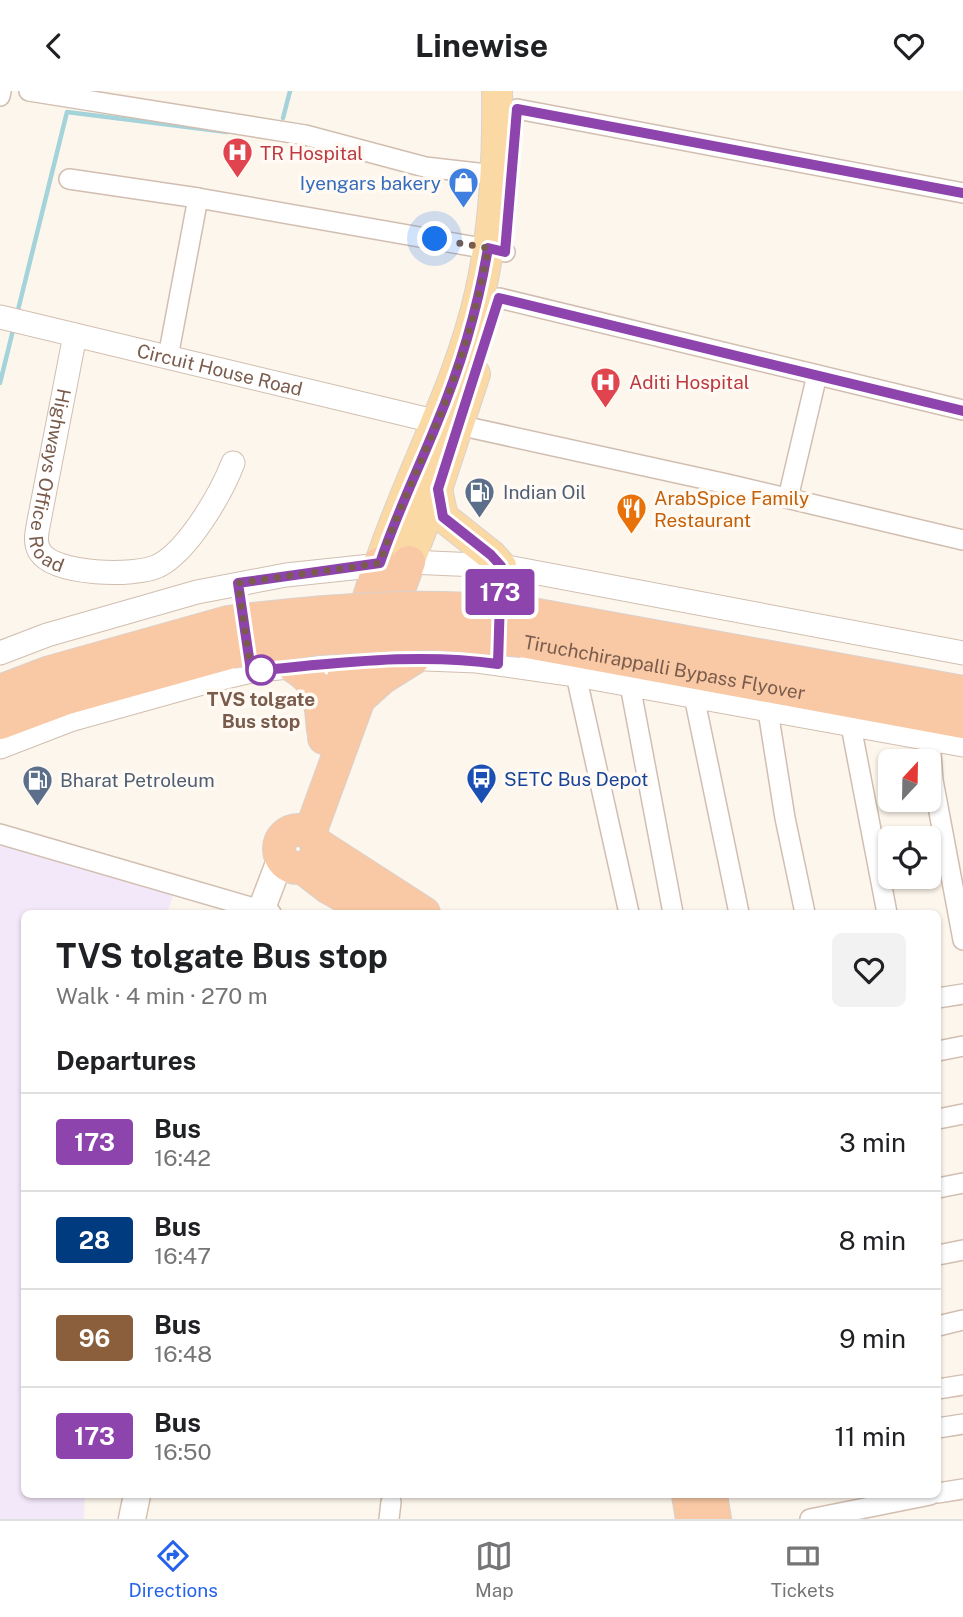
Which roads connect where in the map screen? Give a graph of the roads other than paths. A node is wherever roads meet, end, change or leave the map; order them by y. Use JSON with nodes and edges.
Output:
{"nodes":[{"id":1,"x":29,"y":91,"type":"edge"},
{"id":2,"x":510,"y":97,"type":"edge"},
{"id":3,"x":495,"y":175,"type":"junction"},
{"id":4,"x":69,"y":179,"type":"dead end"},
{"id":5,"x":963,"y":193,"type":"edge"},
{"id":6,"x":198,"y":198,"type":"junction"},
{"id":7,"x":496,"y":250,"type":"junction"},
{"id":8,"x":499,"y":298,"type":"junction"},
{"id":9,"x":11,"y":320,"type":"edge"},
{"id":10,"x":75,"y":335,"type":"junction"},
{"id":11,"x":168,"y":357,"type":"junction"},
{"id":12,"x":817,"y":375,"type":"junction"},
{"id":13,"x":963,"y":411,"type":"edge"},
{"id":14,"x":448,"y":423,"type":"junction"},
{"id":15,"x":233,"y":463,"type":"dead end"},
{"id":16,"x":438,"y":489,"type":"junction"},
{"id":17,"x":788,"y":498,"type":"junction"},
{"id":18,"x":963,"y":540,"type":"edge"},
{"id":19,"x":394,"y":562,"type":"junction"},
{"id":20,"x":501,"y":566,"type":"junction"},
{"id":21,"x":238,"y":583,"type":"junction"},
{"id":22,"x":527,"y":627,"type":"junction"},
{"id":23,"x":237,"y":648,"type":"junction"},
{"id":24,"x":0,"y":653,"type":"edge"},
{"id":25,"x":963,"y":653,"type":"edge"},
{"id":26,"x":414,"y":657,"type":"junction"},
{"id":27,"x":362,"y":659,"type":"junction"},
{"id":28,"x":498,"y":664,"type":"junction"},
{"id":29,"x":293,"y":666,"type":"junction"},
{"id":30,"x":576,"y":675,"type":"junction"},
{"id":31,"x":630,"y":685,"type":"junction"},
{"id":32,"x":0,"y":691,"type":"edge"},
{"id":33,"x":963,"y":692,"type":"edge"},
{"id":34,"x":694,"y":696,"type":"junction"},
{"id":35,"x":361,"y":697,"type":"junction"},
{"id":36,"x":768,"y":711,"type":"junction"},
{"id":37,"x":963,"y":722,"type":"edge"},
{"id":38,"x":0,"y":723,"type":"edge"},
{"id":39,"x":851,"y":726,"type":"junction"},
{"id":40,"x":324,"y":738,"type":"junction"},
{"id":41,"x":930,"y":740,"type":"junction"},
{"id":42,"x":963,"y":745,"type":"edge"},
{"id":43,"x":0,"y":747,"type":"edge"},
{"id":44,"x":318,"y":783,"type":"junction"},
{"id":45,"x":0,"y":834,"type":"edge"},
{"id":46,"x":299,"y":850,"type":"junction"},
{"id":47,"x":257,"y":910,"type":"edge"},
{"id":48,"x":269,"y":910,"type":"edge"},
{"id":49,"x":369,"y":910,"type":"edge"},
{"id":50,"x":418,"y":910,"type":"edge"},
{"id":51,"x":628,"y":910,"type":"edge"},
{"id":52,"x":672,"y":910,"type":"edge"},
{"id":53,"x":738,"y":910,"type":"edge"},
{"id":54,"x":804,"y":910,"type":"edge"},
{"id":55,"x":886,"y":910,"type":"edge"},
{"id":56,"x":963,"y":940,"type":"edge"},
{"id":57,"x":963,"y":994,"type":"edge"},
{"id":58,"x":941,"y":998,"type":"edge"},
{"id":59,"x":963,"y":1046,"type":"edge"},
{"id":60,"x":941,"y":1050,"type":"edge"},
{"id":61,"x":963,"y":1114,"type":"edge"},
{"id":62,"x":941,"y":1118,"type":"edge"},
{"id":63,"x":963,"y":1183,"type":"edge"},
{"id":64,"x":941,"y":1187,"type":"edge"},
{"id":65,"x":963,"y":1250,"type":"edge"},
{"id":66,"x":941,"y":1254,"type":"edge"},
{"id":67,"x":963,"y":1320,"type":"edge"},
{"id":68,"x":941,"y":1325,"type":"edge"},
{"id":69,"x":963,"y":1385,"type":"edge"},
{"id":70,"x":941,"y":1388,"type":"edge"},
{"id":71,"x":963,"y":1424,"type":"edge"},
{"id":72,"x":941,"y":1428,"type":"edge"},
{"id":73,"x":963,"y":1489,"type":"edge"},
{"id":74,"x":941,"y":1493,"type":"edge"},
{"id":75,"x":118,"y":1498,"type":"edge"},
{"id":76,"x":136,"y":1498,"type":"edge"},
{"id":77,"x":688,"y":1498,"type":"edge"},
{"id":78,"x":712,"y":1498,"type":"edge"},
{"id":79,"x":915,"y":1498,"type":"edge"},
{"id":80,"x":114,"y":1519,"type":"edge"},
{"id":81,"x":132,"y":1519,"type":"edge"},
{"id":82,"x":692,"y":1519,"type":"edge"},
{"id":83,"x":715,"y":1519,"type":"edge"},
{"id":84,"x":810,"y":1519,"type":"edge"}],
"edges":[{"from":1,"to":3,"type":"street"},
{"from":2,"to":3,"type":"main road"},
{"from":2,"to":5,"type":"street"},
{"from":2,"to":7,"type":"main road"},
{"from":3,"to":7,"type":"main road"},
{"from":4,"to":6,"type":"street"},
{"from":6,"to":7,"type":"street"},
{"from":6,"to":11,"type":"street"},
{"from":7,"to":8,"type":"main road"},
{"from":7,"to":14,"type":"main road"},
{"from":8,"to":12,"type":"street"},
{"from":8,"to":14,"type":"main road"},
{"from":9,"to":10,"type":"street","name":"Circuit House Road"},
{"from":10,"to":11,"type":"street","name":"Circuit House Road"},
{"from":10,"to":15,"type":"street","name":"Highways Office Road"},
{"from":11,"to":14,"type":"street","name":"Circuit House Road"},
{"from":12,"to":13,"type":"street"},
{"from":12,"to":17,"type":"street"},
{"from":14,"to":16,"type":"main road"},
{"from":14,"to":17,"type":"street"},
{"from":14,"to":19,"type":"main road"},
{"from":16,"to":19,"type":"main road"},
{"from":16,"to":20,"type":"main road"},
{"from":17,"to":18,"type":"street"},
{"from":19,"to":20,"type":"street"},
{"from":19,"to":21,"type":"street"},
{"from":19,"to":27,"type":"highway"},
{"from":20,"to":25,"type":"street"},
{"from":20,"to":28,"type":"street"},
{"from":21,"to":23,"type":"street"},
{"from":21,"to":24,"type":"street"},
{"from":22,"to":23,"type":"highway","name":"Tiruchchirappalli Bypass Flyover","bridge":true},
{"from":22,"to":33,"type":"highway","name":"Tiruchchirappalli Bypass Flyover"},
{"from":22,"to":37,"type":"highway","name":"Tiruchchirappalli Bypass Flyover"},
{"from":23,"to":29,"type":"street"},
{"from":23,"to":32,"type":"highway","name":"Tiruchchirappalli Bypass Flyover"},
{"from":23,"to":38,"type":"highway","name":"Tiruchchirappalli Bypass Flyover"},
{"from":23,"to":43,"type":"street"},
{"from":26,"to":27,"type":"street"},
{"from":26,"to":28,"type":"street"},
{"from":26,"to":35,"type":"highway"},
{"from":27,"to":29,"type":"street"},
{"from":27,"to":35,"type":"highway"},
{"from":27,"to":40,"type":"highway"},
{"from":28,"to":30,"type":"street"},
{"from":29,"to":40,"type":"highway"},
{"from":30,"to":31,"type":"street"},
{"from":30,"to":51,"type":"street"},
{"from":31,"to":34,"type":"street"},
{"from":31,"to":52,"type":"street"},
{"from":34,"to":36,"type":"street"},
{"from":34,"to":53,"type":"street"},
{"from":35,"to":44,"type":"highway"},
{"from":36,"to":39,"type":"street"},
{"from":36,"to":54,"type":"street"},
{"from":39,"to":41,"type":"street"},
{"from":39,"to":55,"type":"street"},
{"from":40,"to":44,"type":"highway"},
{"from":41,"to":42,"type":"street"},
{"from":41,"to":56,"type":"street"},
{"from":44,"to":46,"type":"highway"},
{"from":45,"to":47,"type":"street"},
{"from":46,"to":48,"type":"main road"},
{"from":46,"to":49,"type":"highway"},
{"from":46,"to":50,"type":"highway"},
{"from":57,"to":58,"type":"street"},
{"from":59,"to":60,"type":"street"},
{"from":61,"to":62,"type":"street"},
{"from":63,"to":64,"type":"street"},
{"from":65,"to":66,"type":"street"},
{"from":67,"to":68,"type":"street"},
{"from":69,"to":70,"type":"street"},
{"from":71,"to":72,"type":"street"},
{"from":73,"to":74,"type":"street"},
{"from":75,"to":80,"type":"main road"},
{"from":76,"to":81,"type":"main road"},
{"from":77,"to":82,"type":"highway"},
{"from":78,"to":83,"type":"highway"},
{"from":79,"to":84,"type":"street"}]}
